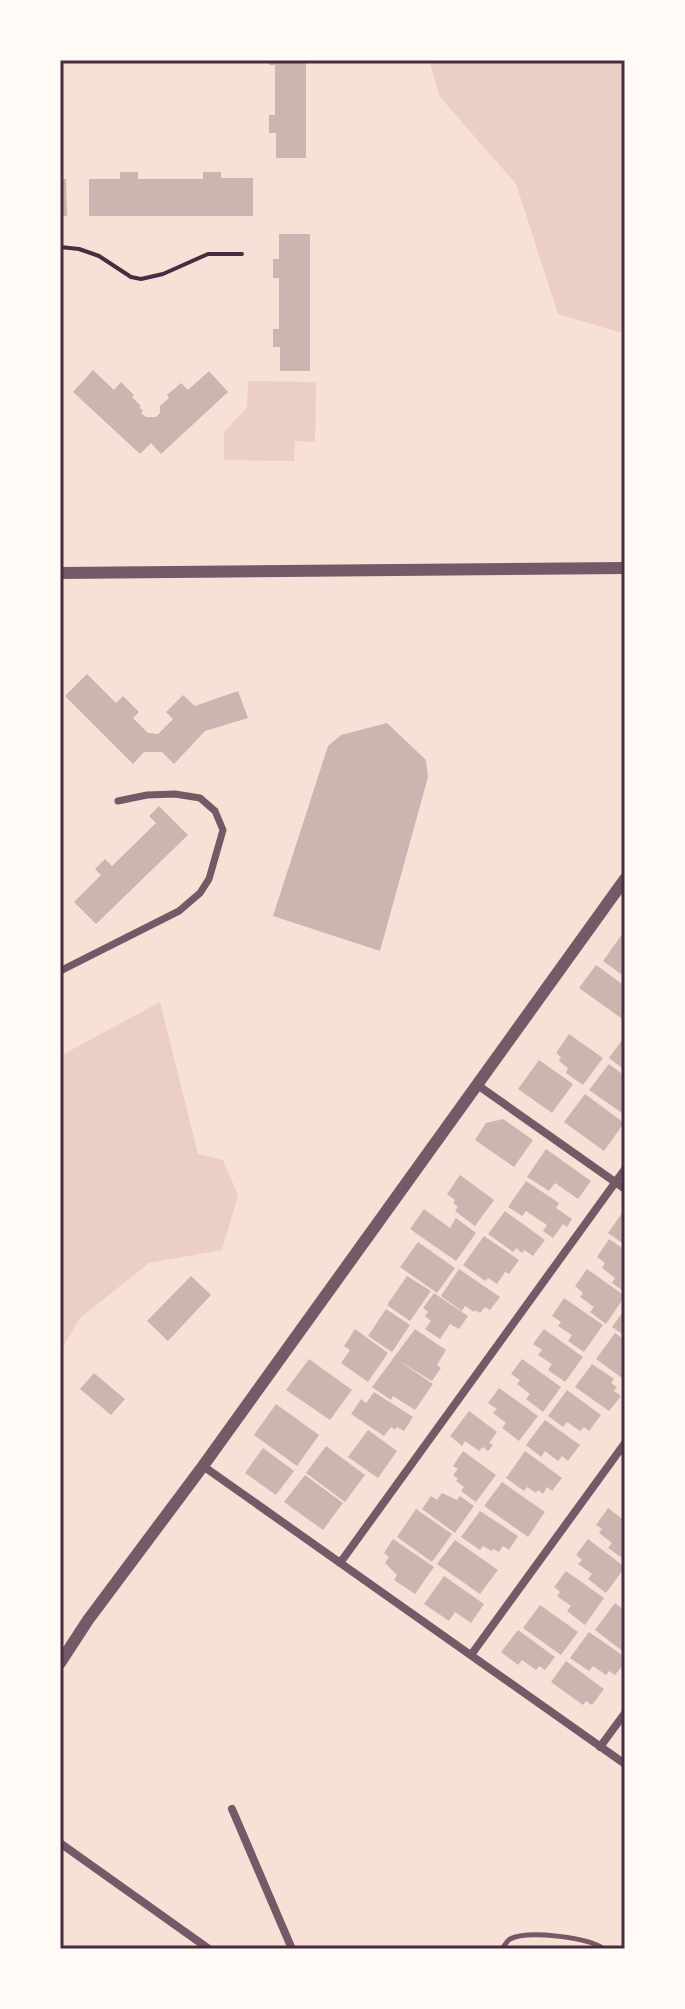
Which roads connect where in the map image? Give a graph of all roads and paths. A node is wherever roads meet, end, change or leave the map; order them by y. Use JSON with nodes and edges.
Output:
{"nodes":[{"id":1,"x":60,"y":247,"type":"edge"},
{"id":2,"x":242,"y":254,"type":"dead end"},
{"id":3,"x":625,"y":568,"type":"edge"},
{"id":4,"x":60,"y":573,"type":"edge"},
{"id":5,"x":118,"y":801,"type":"dead end"},
{"id":6,"x":625,"y":879,"type":"edge"},
{"id":7,"x":60,"y":971,"type":"edge"},
{"id":8,"x":476,"y":1084,"type":"junction"},
{"id":9,"x":625,"y":1169,"type":"edge"},
{"id":10,"x":615,"y":1183,"type":"junction"},
{"id":11,"x":625,"y":1189,"type":"edge"},
{"id":12,"x":625,"y":1443,"type":"edge"},
{"id":13,"x":203,"y":1466,"type":"junction"},
{"id":14,"x":340,"y":1563,"type":"junction"},
{"id":15,"x":471,"y":1655,"type":"junction"},
{"id":16,"x":60,"y":1663,"type":"edge"},
{"id":17,"x":625,"y":1713,"type":"edge"},
{"id":18,"x":600,"y":1747,"type":"junction"},
{"id":19,"x":625,"y":1764,"type":"edge"},
{"id":20,"x":232,"y":1809,"type":"dead end"},
{"id":21,"x":60,"y":1843,"type":"edge"},
{"id":22,"x":209,"y":1949,"type":"edge"},
{"id":23,"x":292,"y":1949,"type":"edge"},
{"id":24,"x":502,"y":1949,"type":"edge"},
{"id":25,"x":604,"y":1949,"type":"edge"}],
"edges":[{"from":1,"to":2,"type":"path"},
{"from":3,"to":4,"type":"street"},
{"from":5,"to":7,"type":"street"},
{"from":6,"to":8,"type":"street"},
{"from":8,"to":10,"type":"street"},
{"from":8,"to":13,"type":"street"},
{"from":9,"to":10,"type":"street"},
{"from":10,"to":11,"type":"street"},
{"from":10,"to":14,"type":"street"},
{"from":12,"to":15,"type":"street"},
{"from":13,"to":14,"type":"street"},
{"from":13,"to":16,"type":"street"},
{"from":14,"to":15,"type":"street"},
{"from":15,"to":18,"type":"street"},
{"from":17,"to":18,"type":"street"},
{"from":18,"to":19,"type":"street"},
{"from":20,"to":23,"type":"street"},
{"from":21,"to":22,"type":"street"},
{"from":24,"to":25,"type":"lane"}]}
